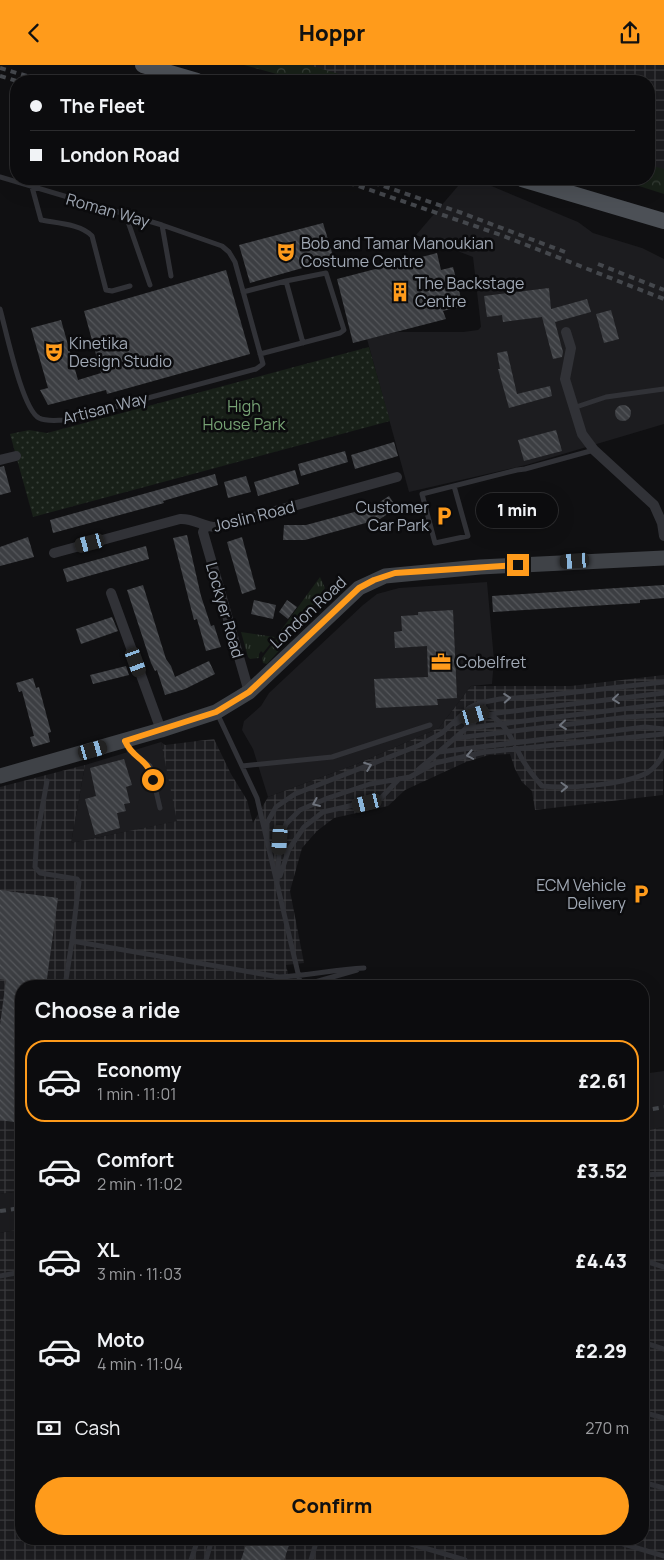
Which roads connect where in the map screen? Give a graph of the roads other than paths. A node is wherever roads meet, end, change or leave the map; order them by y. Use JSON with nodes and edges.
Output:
{"nodes":[{"id":1,"x":143,"y":65,"type":"edge"},
{"id":2,"x":177,"y":75,"type":"edge"},
{"id":3,"x":26,"y":185,"type":"edge"},
{"id":4,"x":542,"y":185,"type":"edge"},
{"id":5,"x":32,"y":187,"type":"junction"},
{"id":6,"x":126,"y":216,"type":"junction"},
{"id":7,"x":664,"y":221,"type":"edge"},
{"id":8,"x":162,"y":225,"type":"junction"},
{"id":9,"x":172,"y":276,"type":"dead end"},
{"id":10,"x":286,"y":281,"type":"junction"},
{"id":11,"x":150,"y":285,"type":"dead end"},
{"id":12,"x":130,"y":286,"type":"dead end"},
{"id":13,"x":243,"y":292,"type":"junction"},
{"id":14,"x":0,"y":309,"type":"edge"},
{"id":15,"x":566,"y":332,"type":"dead end"},
{"id":16,"x":303,"y":343,"type":"junction"},
{"id":17,"x":260,"y":354,"type":"junction"},
{"id":18,"x":664,"y":389,"type":"edge"},
{"id":19,"x":572,"y":408,"type":"junction"},
{"id":20,"x":594,"y":450,"type":"junction"},
{"id":21,"x":16,"y":456,"type":"dead end"},
{"id":22,"x":0,"y":460,"type":"edge"},
{"id":23,"x":397,"y":477,"type":"dead end"},
{"id":24,"x":454,"y":486,"type":"junction"},
{"id":25,"x":205,"y":527,"type":"junction"},
{"id":26,"x":664,"y":536,"type":"edge"},
{"id":27,"x":54,"y":553,"type":"dead end"},
{"id":28,"x":664,"y":557,"type":"edge"},
{"id":29,"x":111,"y":593,"type":"dead end"},
{"id":30,"x":664,"y":682,"type":"edge"},
{"id":31,"x":249,"y":692,"type":"junction"},
{"id":32,"x":664,"y":693,"type":"edge"},
{"id":33,"x":664,"y":704,"type":"edge"},
{"id":34,"x":216,"y":712,"type":"junction"},
{"id":35,"x":491,"y":715,"type":"junction"},
{"id":36,"x":664,"y":715,"type":"edge"},
{"id":37,"x":502,"y":723,"type":"junction"},
{"id":38,"x":430,"y":725,"type":"dead end"},
{"id":39,"x":450,"y":727,"type":"junction"},
{"id":40,"x":468,"y":728,"type":"junction"},
{"id":41,"x":664,"y":729,"type":"edge"},
{"id":42,"x":161,"y":730,"type":"junction"},
{"id":43,"x":508,"y":731,"type":"junction"},
{"id":44,"x":664,"y":734,"type":"edge"},
{"id":45,"x":456,"y":738,"type":"junction"},
{"id":46,"x":125,"y":741,"type":"junction"},
{"id":47,"x":515,"y":742,"type":"junction"},
{"id":48,"x":518,"y":749,"type":"junction"},
{"id":49,"x":439,"y":752,"type":"junction"},
{"id":50,"x":664,"y":753,"type":"edge"},
{"id":51,"x":242,"y":766,"type":"junction"},
{"id":52,"x":0,"y":776,"type":"edge"},
{"id":53,"x":410,"y":777,"type":"junction"},
{"id":54,"x":399,"y":779,"type":"junction"},
{"id":55,"x":47,"y":781,"type":"dead end"},
{"id":56,"x":160,"y":807,"type":"dead end"},
{"id":57,"x":267,"y":839,"type":"junction"},
{"id":58,"x":277,"y":884,"type":"junction"},
{"id":59,"x":72,"y":941,"type":"junction"},
{"id":60,"x":299,"y":976,"type":"junction"},
{"id":61,"x":66,"y":980,"type":"edge"},
{"id":62,"x":300,"y":980,"type":"edge"},
{"id":63,"x":322,"y":980,"type":"edge"},
{"id":64,"x":664,"y":1174,"type":"edge"},
{"id":65,"x":649,"y":1175,"type":"edge"},
{"id":66,"x":649,"y":1262,"type":"edge"},
{"id":67,"x":664,"y":1267,"type":"edge"},
{"id":68,"x":15,"y":1273,"type":"edge"},
{"id":69,"x":0,"y":1275,"type":"edge"},
{"id":70,"x":649,"y":1344,"type":"edge"},
{"id":71,"x":664,"y":1349,"type":"edge"},
{"id":72,"x":649,"y":1414,"type":"edge"},
{"id":73,"x":664,"y":1418,"type":"edge"},
{"id":74,"x":649,"y":1484,"type":"edge"},
{"id":75,"x":664,"y":1488,"type":"edge"},
{"id":76,"x":196,"y":1545,"type":"edge"},
{"id":77,"x":210,"y":1545,"type":"edge"},
{"id":78,"x":315,"y":1545,"type":"edge"},
{"id":79,"x":414,"y":1545,"type":"edge"},
{"id":80,"x":627,"y":1545,"type":"edge"},
{"id":81,"x":664,"y":1556,"type":"edge"},
{"id":82,"x":191,"y":1560,"type":"edge"},
{"id":83,"x":206,"y":1560,"type":"edge"},
{"id":84,"x":311,"y":1560,"type":"edge"},
{"id":85,"x":465,"y":1560,"type":"edge"}],
"edges":[{"from":1,"to":2,"type":"main road"},
{"from":3,"to":5,"type":"lane","name":"Roman Way"},
{"from":4,"to":7,"type":"main road"},
{"from":5,"to":6,"type":"lane","name":"Roman Way"},
{"from":5,"to":12,"type":"lane"},
{"from":6,"to":8,"type":"lane","name":"Roman Way"},
{"from":6,"to":11,"type":"lane"},
{"from":8,"to":9,"type":"lane"},
{"from":8,"to":13,"type":"lane","name":"Roman Way"},
{"from":10,"to":13,"type":"lane"},
{"from":10,"to":16,"type":"lane"},
{"from":10,"to":16,"type":"lane"},
{"from":13,"to":17,"type":"lane"},
{"from":14,"to":17,"type":"lane","name":"Artisan Way"},
{"from":15,"to":19,"type":"street"},
{"from":16,"to":17,"type":"lane"},
{"from":18,"to":19,"type":"lane"},
{"from":19,"to":20,"type":"street"},
{"from":20,"to":24,"type":"lane"},
{"from":20,"to":26,"type":"street"},
{"from":21,"to":22,"type":"street"},
{"from":23,"to":25,"type":"street","name":"Joslin Road"},
{"from":24,"to":24,"type":"lane"},
{"from":25,"to":27,"type":"street","name":"Joslin Road"},
{"from":25,"to":31,"type":"street","name":"Lockyer Road"},
{"from":28,"to":31,"type":"street","name":"London Road"},
{"from":29,"to":42,"type":"street"},
{"from":39,"to":30,"type":"lane","one_way":true},
{"from":31,"to":34,"type":"street","name":"London Road"},
{"from":32,"to":35,"type":"lane","one_way":true},
{"from":33,"to":37,"type":"lane"},
{"from":34,"to":42,"type":"street","name":"London Road"},
{"from":34,"to":51,"type":"lane"},
{"from":35,"to":37,"type":"lane"},
{"from":35,"to":39,"type":"lane"},
{"from":35,"to":40,"type":"lane"},
{"from":36,"to":43,"type":"lane","one_way":true},
{"from":37,"to":40,"type":"lane"},
{"from":37,"to":43,"type":"lane"},
{"from":38,"to":51,"type":"lane"},
{"from":57,"to":39,"type":"lane","one_way":true},
{"from":40,"to":45,"type":"lane"},
{"from":41,"to":47,"type":"lane"},
{"from":42,"to":46,"type":"street","name":"London Road"},
{"from":43,"to":45,"type":"lane"},
{"from":43,"to":47,"type":"lane"},
{"from":44,"to":48,"type":"lane"},
{"from":45,"to":49,"type":"lane"},
{"from":46,"to":52,"type":"street","name":"London Road"},
{"from":46,"to":56,"type":"lane"},
{"from":47,"to":48,"type":"lane"},
{"from":47,"to":49,"type":"lane"},
{"from":48,"to":50,"type":"lane","one_way":true},
{"from":48,"to":53,"type":"lane","one_way":true},
{"from":49,"to":53,"type":"lane"},
{"from":51,"to":57,"type":"lane"},
{"from":53,"to":54,"type":"lane"},
{"from":54,"to":58,"type":"lane"},
{"from":54,"to":58,"type":"lane","one_way":true},
{"from":55,"to":59,"type":"lane"},
{"from":57,"to":58,"type":"lane"},
{"from":58,"to":60,"type":"lane"},
{"from":59,"to":60,"type":"lane"},
{"from":59,"to":61,"type":"lane"},
{"from":60,"to":62,"type":"lane"},
{"from":60,"to":63,"type":"lane"},
{"from":64,"to":65,"type":"lane"},
{"from":66,"to":67,"type":"lane"},
{"from":68,"to":69,"type":"lane"},
{"from":70,"to":71,"type":"lane"},
{"from":72,"to":73,"type":"lane"},
{"from":74,"to":75,"type":"lane"},
{"from":76,"to":82,"type":"lane"},
{"from":77,"to":83,"type":"lane"},
{"from":78,"to":84,"type":"lane"},
{"from":79,"to":85,"type":"lane"},
{"from":80,"to":81,"type":"lane"}]}
